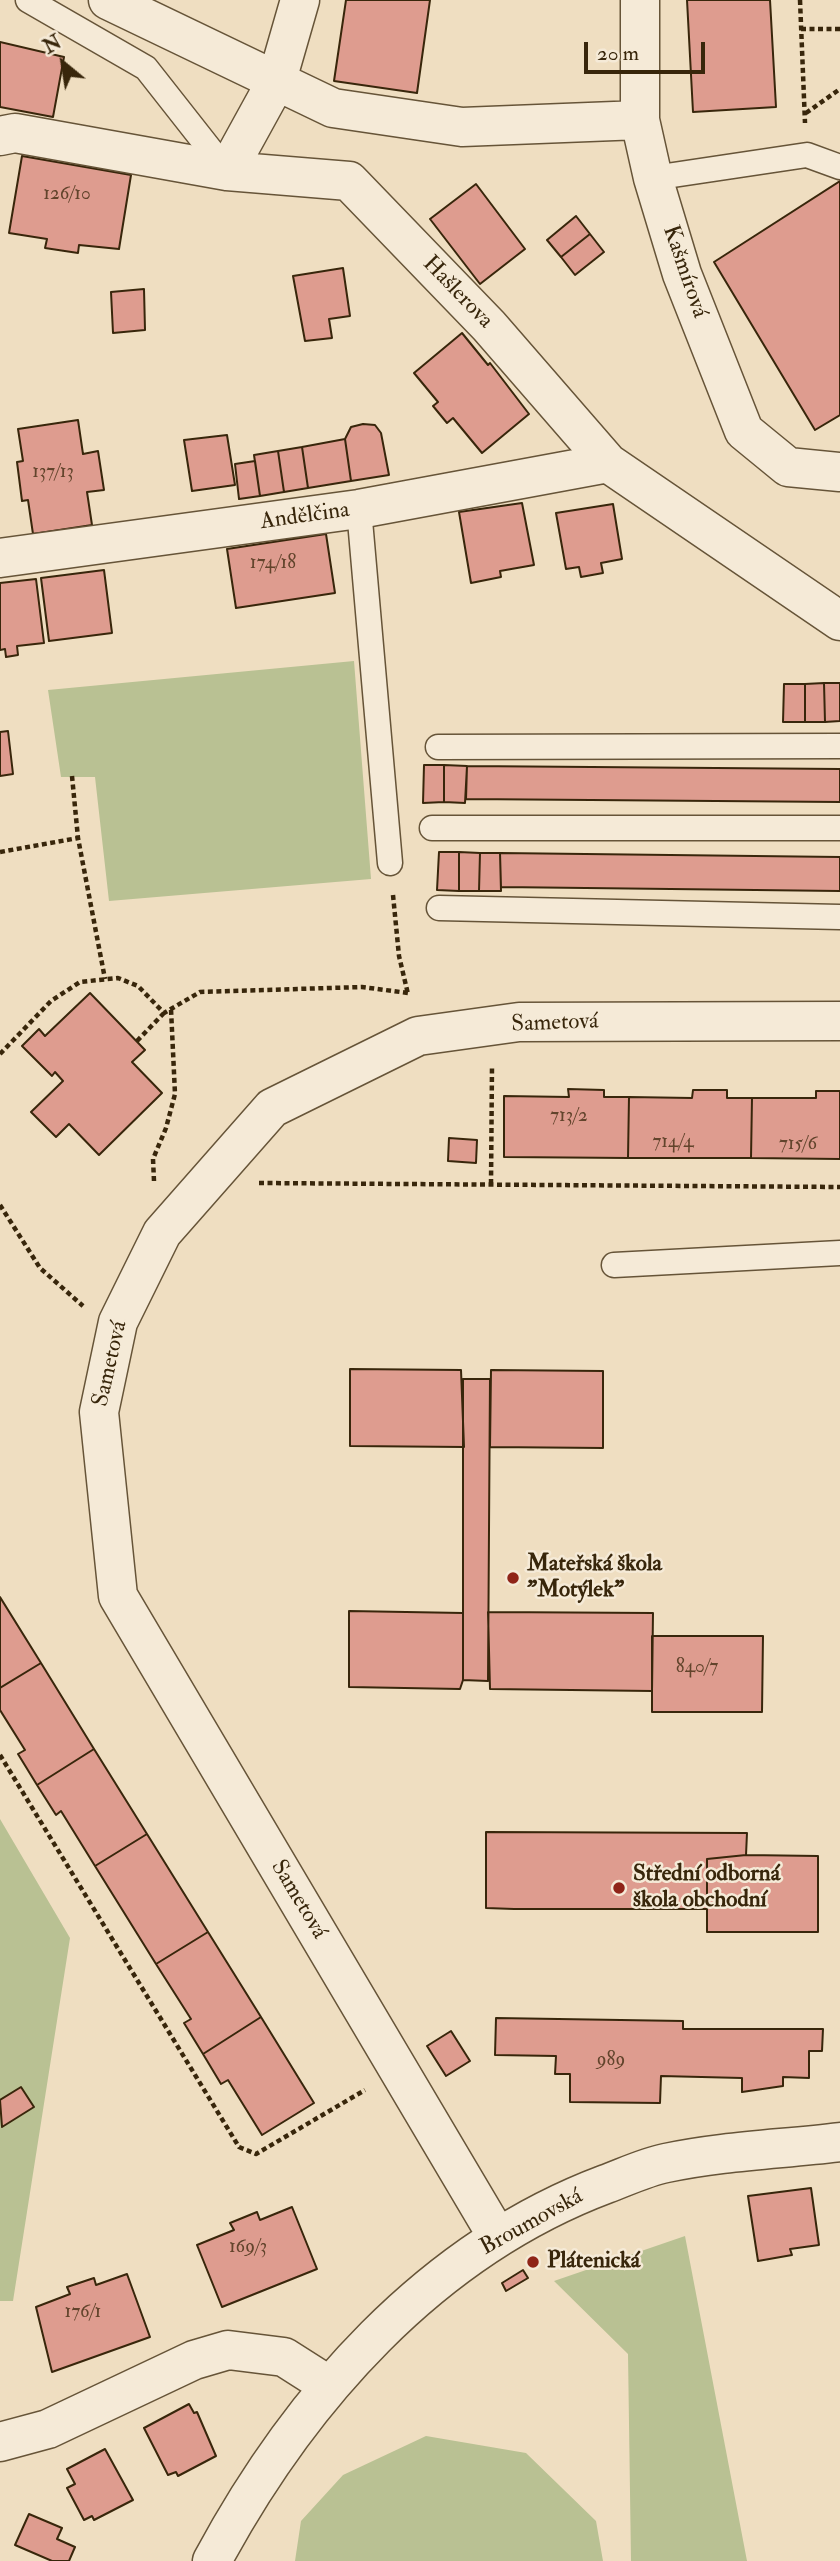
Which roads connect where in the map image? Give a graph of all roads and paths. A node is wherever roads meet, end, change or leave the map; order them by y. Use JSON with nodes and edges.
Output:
{"nodes":[{"id":1,"x":28,"y":0,"type":"edge"},
{"id":2,"x":108,"y":0,"type":"edge"},
{"id":3,"x":300,"y":0,"type":"edge"},
{"id":4,"x":640,"y":0,"type":"edge"},
{"id":5,"x":800,"y":0,"type":"edge"},
{"id":6,"x":801,"y":29,"type":"junction"},
{"id":7,"x":840,"y":29,"type":"edge"},
{"id":8,"x":277,"y":80,"type":"junction"},
{"id":9,"x":840,"y":89,"type":"edge"},
{"id":10,"x":805,"y":114,"type":"junction"},
{"id":11,"x":640,"y":120,"type":"junction"},
{"id":12,"x":0,"y":136,"type":"edge"},
{"id":13,"x":807,"y":155,"type":"junction"},
{"id":14,"x":840,"y":167,"type":"edge"},
{"id":15,"x":227,"y":171,"type":"junction"},
{"id":16,"x":653,"y":178,"type":"junction"},
{"id":17,"x":608,"y":463,"type":"junction"},
{"id":18,"x":840,"y":472,"type":"edge"},
{"id":19,"x":359,"y":509,"type":"junction"},
{"id":20,"x":0,"y":558,"type":"edge"},
{"id":21,"x":840,"y":621,"type":"edge"},
{"id":22,"x":840,"y":746,"type":"edge"},
{"id":23,"x":438,"y":747,"type":"dead end"},
{"id":24,"x":72,"y":776,"type":"dead end"},
{"id":25,"x":432,"y":828,"type":"dead end"},
{"id":26,"x":840,"y":828,"type":"edge"},
{"id":27,"x":78,"y":838,"type":"junction"},
{"id":28,"x":0,"y":852,"type":"edge"},
{"id":29,"x":390,"y":863,"type":"joint"},
{"id":30,"x":439,"y":908,"type":"dead end"},
{"id":31,"x":840,"y":917,"type":"edge"},
{"id":32,"x":399,"y":956,"type":"dead end"},
{"id":33,"x":105,"y":979,"type":"junction"},
{"id":34,"x":408,"y":993,"type":"dead end"},
{"id":35,"x":172,"y":1009,"type":"junction"},
{"id":36,"x":164,"y":1013,"type":"junction"},
{"id":37,"x":840,"y":1021,"type":"edge"},
{"id":38,"x":492,"y":1026,"type":"junction"},
{"id":39,"x":137,"y":1041,"type":"dead end"},
{"id":40,"x":0,"y":1054,"type":"edge"},
{"id":41,"x":210,"y":1182,"type":"junction"},
{"id":42,"x":491,"y":1184,"type":"junction"},
{"id":43,"x":840,"y":1187,"type":"edge"},
{"id":44,"x":0,"y":1205,"type":"edge"},
{"id":45,"x":182,"y":1212,"type":"junction"},
{"id":46,"x":840,"y":1253,"type":"edge"},
{"id":47,"x":614,"y":1265,"type":"dead end"},
{"id":48,"x":118,"y":1322,"type":"junction"},
{"id":49,"x":0,"y":1755,"type":"edge"},
{"id":50,"x":399,"y":2070,"type":"junction"},
{"id":51,"x":840,"y":2142,"type":"edge"},
{"id":52,"x":496,"y":2236,"type":"junction"},
{"id":53,"x":328,"y":2385,"type":"junction"},
{"id":54,"x":0,"y":2442,"type":"edge"},
{"id":55,"x":212,"y":2561,"type":"edge"}],
"edges":[{"from":1,"to":15,"type":"lane"},
{"from":2,"to":8,"type":"street"},
{"from":3,"to":8,"type":"street"},
{"from":4,"to":11,"type":"street","name":"Kašmírová"},
{"from":5,"to":6,"type":"path"},
{"from":6,"to":7,"type":"path"},
{"from":6,"to":10,"type":"path"},
{"from":8,"to":11,"type":"street"},
{"from":8,"to":15,"type":"street"},
{"from":9,"to":10,"type":"path"},
{"from":10,"to":13,"type":"path"},
{"from":11,"to":16,"type":"street","name":"Kašmírová"},
{"from":12,"to":15,"type":"street","name":"Hašlerova"},
{"from":13,"to":14,"type":"lane"},
{"from":13,"to":16,"type":"lane"},
{"from":15,"to":17,"type":"street","name":"Hašlerova"},
{"from":16,"to":18,"type":"street","name":"Kašmírová"},
{"from":17,"to":19,"type":"street","name":"Andělčina"},
{"from":17,"to":21,"type":"street","name":"Hašlerova"},
{"from":19,"to":20,"type":"street","name":"Andělčina"},
{"from":19,"to":29,"type":"lane"},
{"from":22,"to":23,"type":"lane"},
{"from":24,"to":27,"type":"path"},
{"from":25,"to":26,"type":"lane"},
{"from":27,"to":28,"type":"path"},
{"from":27,"to":33,"type":"path"},
{"from":29,"to":32,"type":"path"},
{"from":30,"to":31,"type":"lane"},
{"from":33,"to":36,"type":"path"},
{"from":33,"to":40,"type":"path"},
{"from":34,"to":35,"type":"path"},
{"from":35,"to":36,"type":"path"},
{"from":35,"to":45,"type":"path"},
{"from":36,"to":39,"type":"path"},
{"from":37,"to":38,"type":"street","name":"Sametová"},
{"from":38,"to":41,"type":"street","name":"Sametová"},
{"from":38,"to":42,"type":"path"},
{"from":41,"to":42,"type":"path"},
{"from":41,"to":45,"type":"street","name":"Sametová"},
{"from":42,"to":43,"type":"path"},
{"from":44,"to":48,"type":"path"},
{"from":45,"to":48,"type":"street","name":"Sametová"},
{"from":46,"to":47,"type":"lane"},
{"from":48,"to":50,"type":"street","name":"Sametová"},
{"from":49,"to":50,"type":"path"},
{"from":50,"to":52,"type":"street","name":"Sametová"},
{"from":51,"to":52,"type":"street","name":"Broumovská"},
{"from":52,"to":53,"type":"street","name":"Broumovská"},
{"from":53,"to":54,"type":"street"},
{"from":53,"to":55,"type":"street"}]}
